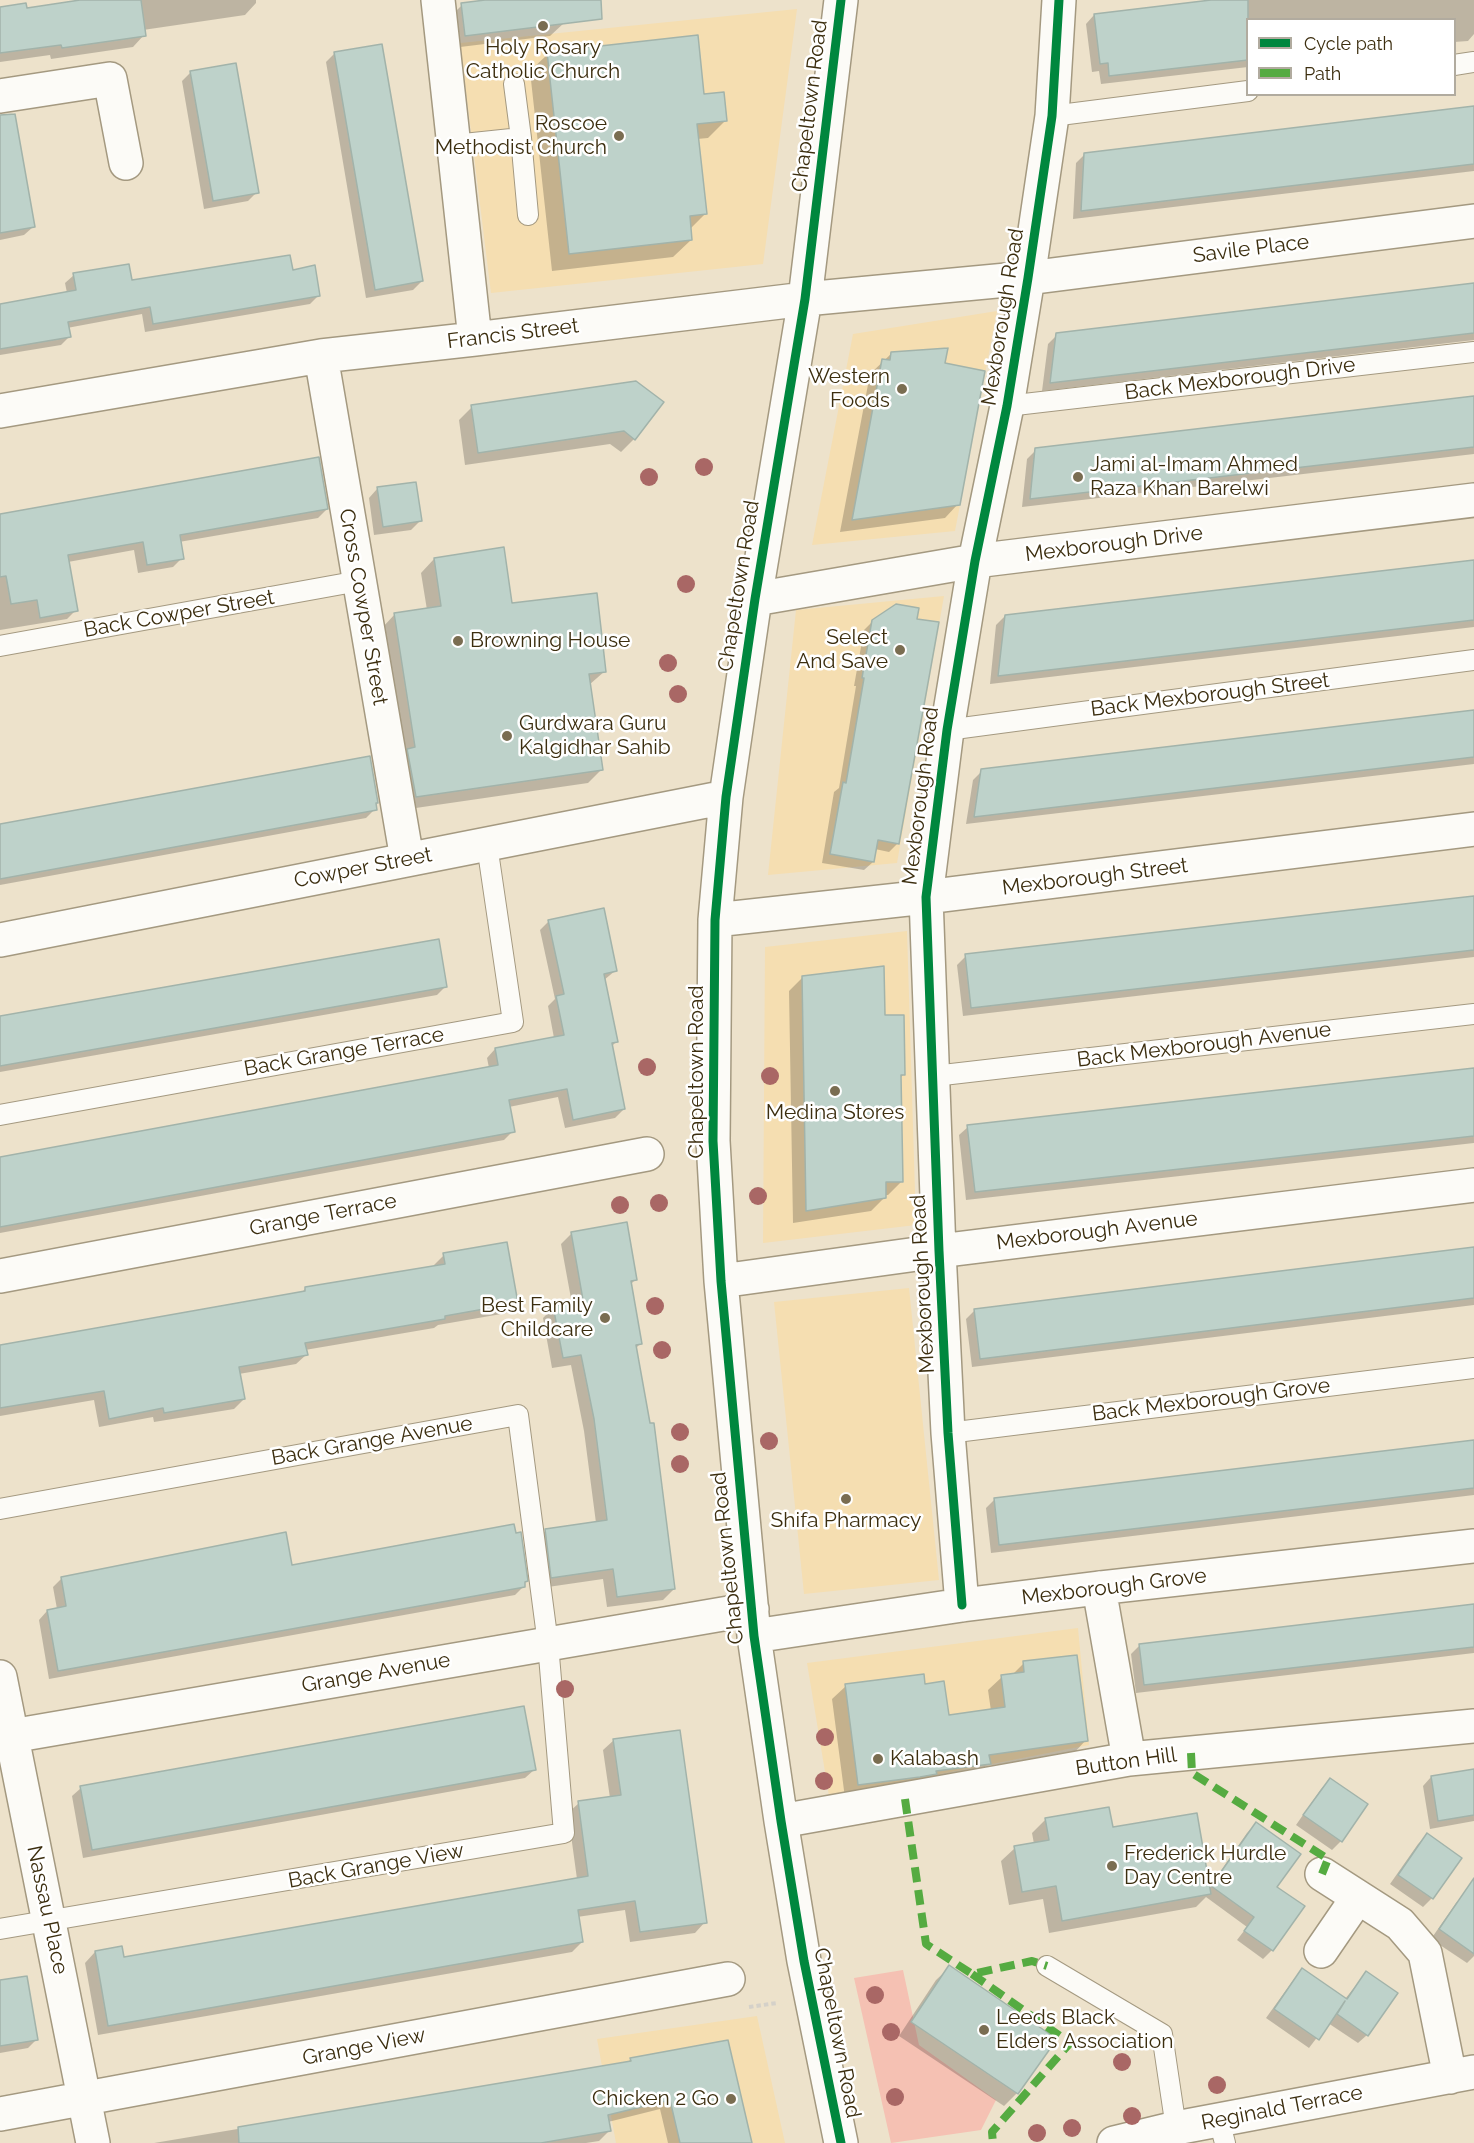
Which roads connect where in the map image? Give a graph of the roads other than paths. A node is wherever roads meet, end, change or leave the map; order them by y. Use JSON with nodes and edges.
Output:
{"nodes":[{"id":1,"x":438,"y":0,"type":"edge"},
{"id":2,"x":841,"y":0,"type":"edge"},
{"id":3,"x":1059,"y":0,"type":"edge"},
{"id":4,"x":1474,"y":62,"type":"edge"},
{"id":5,"x":1456,"y":65,"type":"edge"},
{"id":6,"x":513,"y":84,"type":"dead end"},
{"id":7,"x":1246,"y":91,"type":"edge"},
{"id":8,"x":0,"y":96,"type":"edge"},
{"id":9,"x":1052,"y":116,"type":"junction"},
{"id":10,"x":521,"y":138,"type":"junction"},
{"id":11,"x":454,"y":145,"type":"junction"},
{"id":12,"x":126,"y":163,"type":"dead end"},
{"id":13,"x":528,"y":215,"type":"dead end"},
{"id":14,"x":1474,"y":221,"type":"edge"},
{"id":15,"x":1028,"y":278,"type":"junction"},
{"id":16,"x":805,"y":299,"type":"junction"},
{"id":17,"x":476,"y":339,"type":"junction"},
{"id":18,"x":1474,"y":352,"type":"edge"},
{"id":19,"x":321,"y":356,"type":"junction"},
{"id":20,"x":1007,"y":406,"type":"junction"},
{"id":21,"x":0,"y":411,"type":"edge"},
{"id":22,"x":1474,"y":500,"type":"edge"},
{"id":23,"x":975,"y":561,"type":"junction"},
{"id":24,"x":358,"y":581,"type":"junction"},
{"id":25,"x":755,"y":599,"type":"junction"},
{"id":26,"x":0,"y":646,"type":"edge"},
{"id":27,"x":1474,"y":660,"type":"edge"},
{"id":28,"x":946,"y":730,"type":"junction"},
{"id":29,"x":726,"y":796,"type":"junction"},
{"id":30,"x":1474,"y":830,"type":"edge"},
{"id":31,"x":487,"y":844,"type":"junction"},
{"id":32,"x":407,"y":859,"type":"junction"},
{"id":33,"x":926,"y":897,"type":"junction"},
{"id":34,"x":715,"y":920,"type":"junction"},
{"id":35,"x":0,"y":940,"type":"edge"},
{"id":36,"x":1474,"y":1014,"type":"edge"},
{"id":37,"x":934,"y":1076,"type":"junction"},
{"id":38,"x":0,"y":1115,"type":"edge"},
{"id":39,"x":647,"y":1154,"type":"dead end"},
{"id":40,"x":1474,"y":1185,"type":"edge"},
{"id":41,"x":939,"y":1251,"type":"junction"},
{"id":42,"x":0,"y":1276,"type":"edge"},
{"id":43,"x":721,"y":1281,"type":"junction"},
{"id":44,"x":1474,"y":1368,"type":"edge"},
{"id":45,"x":948,"y":1433,"type":"junction"},
{"id":46,"x":0,"y":1509,"type":"edge"},
{"id":47,"x":1474,"y":1546,"type":"edge"},
{"id":48,"x":1099,"y":1588,"type":"junction"},
{"id":49,"x":962,"y":1605,"type":"junction"},
{"id":50,"x":753,"y":1622,"type":"junction"},
{"id":51,"x":548,"y":1644,"type":"junction"},
{"id":52,"x":0,"y":1677,"type":"edge"},
{"id":53,"x":1474,"y":1726,"type":"edge"},
{"id":54,"x":6,"y":1736,"type":"edge"},
{"id":55,"x":1129,"y":1759,"type":"junction"},
{"id":56,"x":781,"y":1821,"type":"junction"},
{"id":57,"x":1322,"y":1874,"type":"dead end"},
{"id":58,"x":1358,"y":1897,"type":"junction"},
{"id":59,"x":50,"y":1922,"type":"junction"},
{"id":60,"x":0,"y":1929,"type":"edge"},
{"id":61,"x":1321,"y":1951,"type":"dead end"},
{"id":62,"x":1047,"y":1966,"type":"dead end"},
{"id":63,"x":728,"y":1979,"type":"road end"},
{"id":64,"x":1462,"y":2074,"type":"edge"},
{"id":65,"x":85,"y":2099,"type":"junction"},
{"id":66,"x":0,"y":2114,"type":"edge"},
{"id":67,"x":1176,"y":2128,"type":"junction"},
{"id":68,"x":1222,"y":2131,"type":"edge"},
{"id":69,"x":93,"y":2143,"type":"edge"},
{"id":70,"x":841,"y":2143,"type":"edge"},
{"id":71,"x":1114,"y":2143,"type":"edge"}],
"edges":[{"from":1,"to":11,"type":"street"},
{"from":2,"to":16,"type":"street","name":"Chapeltown Road"},
{"from":3,"to":9,"type":"street","name":"Mexborough Road"},
{"from":4,"to":5,"type":"lane"},
{"from":6,"to":10,"type":"lane"},
{"from":7,"to":9,"type":"lane"},
{"from":8,"to":12,"type":"street"},
{"from":9,"to":15,"type":"street","name":"Mexborough Road"},
{"from":10,"to":11,"type":"lane"},
{"from":10,"to":13,"type":"lane"},
{"from":11,"to":17,"type":"street"},
{"from":14,"to":15,"type":"street","name":"Savile Place"},
{"from":15,"to":16,"type":"street","name":"Francis Street"},
{"from":15,"to":20,"type":"street","name":"Mexborough Road"},
{"from":16,"to":17,"type":"street","name":"Francis Street"},
{"from":16,"to":25,"type":"street","name":"Chapeltown Road"},
{"from":17,"to":19,"type":"street","name":"Francis Street"},
{"from":18,"to":20,"type":"lane","name":"Back Mexborough Drive"},
{"from":19,"to":21,"type":"street","name":"Francis Street"},
{"from":19,"to":24,"type":"street","name":"Cross Cowper Street"},
{"from":20,"to":23,"type":"street","name":"Mexborough Road"},
{"from":22,"to":23,"type":"street","name":"Mexborough Drive"},
{"from":23,"to":25,"type":"street","name":"Mexborough Drive"},
{"from":23,"to":28,"type":"street","name":"Mexborough Road"},
{"from":24,"to":26,"type":"lane","name":"Back Cowper Street"},
{"from":24,"to":32,"type":"street","name":"Cross Cowper Street"},
{"from":25,"to":29,"type":"street","name":"Chapeltown Road"},
{"from":27,"to":28,"type":"lane","name":"Back Mexborough Street"},
{"from":28,"to":33,"type":"street","name":"Mexborough Road"},
{"from":29,"to":31,"type":"street","name":"Cowper Street"},
{"from":29,"to":34,"type":"street","name":"Chapeltown Road"},
{"from":30,"to":33,"type":"street","name":"Mexborough Street"},
{"from":31,"to":32,"type":"street","name":"Cowper Street"},
{"from":31,"to":38,"type":"lane","name":"Back Grange Terrace"},
{"from":32,"to":35,"type":"street","name":"Cowper Street"},
{"from":33,"to":34,"type":"street","name":"Mexborough Street"},
{"from":33,"to":37,"type":"street","name":"Mexborough Road"},
{"from":34,"to":43,"type":"street","name":"Chapeltown Road"},
{"from":36,"to":37,"type":"lane","name":"Back Mexborough Avenue"},
{"from":37,"to":41,"type":"street","name":"Mexborough Road"},
{"from":39,"to":42,"type":"street","name":"Grange Terrace"},
{"from":40,"to":41,"type":"street","name":"Mexborough Avenue"},
{"from":41,"to":43,"type":"street","name":"Mexborough Avenue"},
{"from":41,"to":45,"type":"street","name":"Mexborough Road"},
{"from":43,"to":50,"type":"street","name":"Chapeltown Road"},
{"from":44,"to":45,"type":"lane","name":"Back Mexborough Grove"},
{"from":45,"to":49,"type":"street","name":"Mexborough Road"},
{"from":46,"to":51,"type":"lane","name":"Back Grange Avenue"},
{"from":47,"to":48,"type":"street","name":"Mexborough Grove"},
{"from":48,"to":49,"type":"street","name":"Mexborough Grove"},
{"from":48,"to":55,"type":"street"},
{"from":49,"to":50,"type":"street","name":"Mexborough Grove"},
{"from":50,"to":51,"type":"street","name":"Grange Avenue"},
{"from":50,"to":56,"type":"street","name":"Chapeltown Road"},
{"from":51,"to":54,"type":"street","name":"Grange Avenue"},
{"from":51,"to":59,"type":"lane","name":"Back Grange View"},
{"from":52,"to":54,"type":"street","name":"Nassau Place"},
{"from":53,"to":55,"type":"street","name":"Button Hill"},
{"from":54,"to":59,"type":"street","name":"Nassau Place"},
{"from":55,"to":56,"type":"street","name":"Button Hill"},
{"from":56,"to":70,"type":"street","name":"Chapeltown Road"},
{"from":57,"to":58,"type":"street","name":"Reginald Terrace"},
{"from":58,"to":61,"type":"street"},
{"from":58,"to":64,"type":"street","name":"Reginald Terrace"},
{"from":59,"to":60,"type":"lane","name":"Back Grange View"},
{"from":59,"to":65,"type":"street","name":"Nassau Place"},
{"from":62,"to":67,"type":"lane"},
{"from":63,"to":65,"type":"street","name":"Grange View"},
{"from":64,"to":68,"type":"street","name":"Reginald Terrace"},
{"from":65,"to":66,"type":"street","name":"Grange View"},
{"from":65,"to":69,"type":"street","name":"Nassau Place"},
{"from":67,"to":68,"type":"street","name":"Reginald Terrace"},
{"from":67,"to":71,"type":"street","name":"Reginald Terrace"}]}
